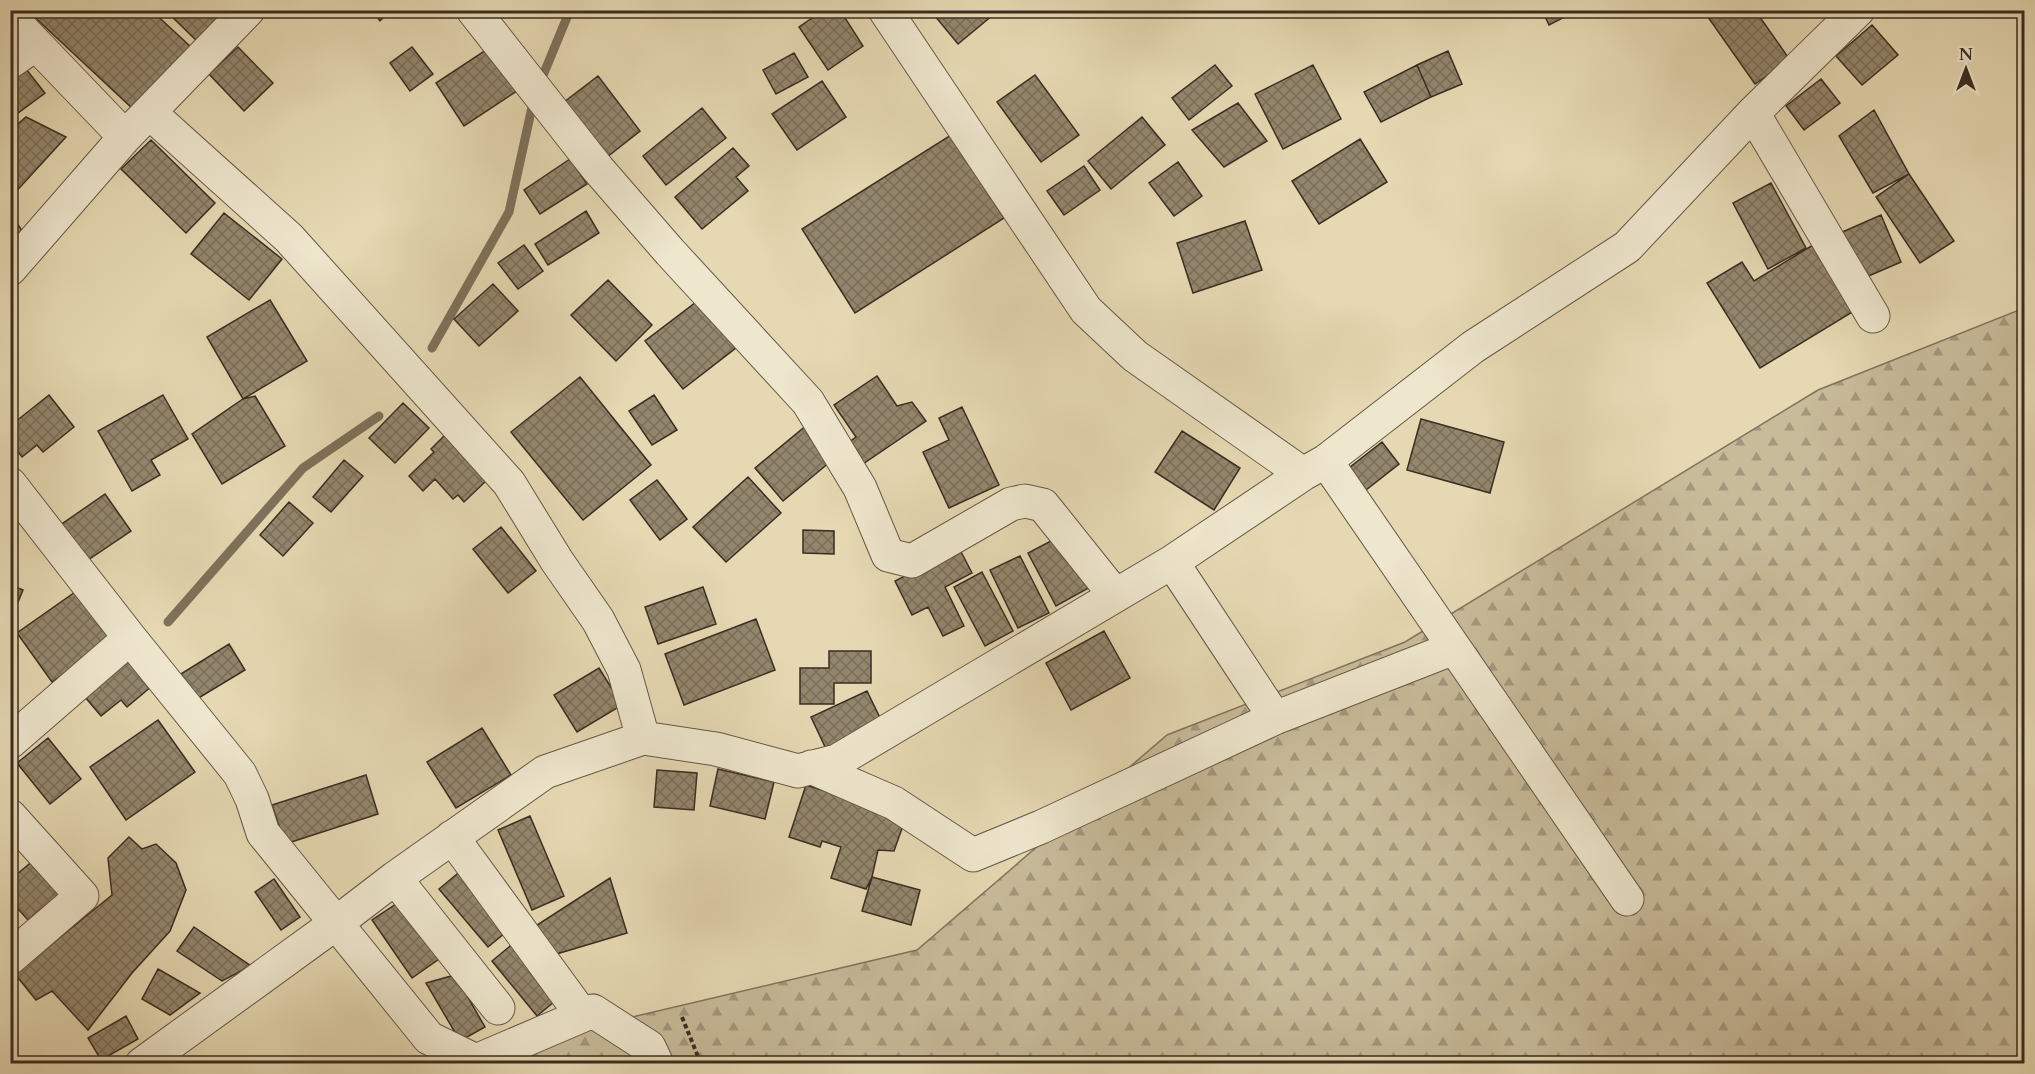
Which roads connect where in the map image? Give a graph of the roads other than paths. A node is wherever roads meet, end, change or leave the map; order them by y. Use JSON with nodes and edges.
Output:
{"nodes":[{"id":1,"x":248,"y":10,"type":"edge"},
{"id":2,"x":473,"y":10,"type":"edge"},
{"id":3,"x":885,"y":10,"type":"edge"},
{"id":4,"x":1858,"y":10,"type":"edge"},
{"id":5,"x":10,"y":17,"type":"edge"},
{"id":6,"x":23,"y":53,"type":"edge"},
{"id":7,"x":1753,"y":112,"type":"junction"},
{"id":8,"x":150,"y":113,"type":"junction"},
{"id":9,"x":125,"y":137,"type":"junction"},
{"id":10,"x":10,"y":269,"type":"edge"},
{"id":11,"x":1873,"y":316,"type":"dead end"},
{"id":12,"x":1314,"y":467,"type":"junction"},
{"id":13,"x":15,"y":498,"type":"edge"},
{"id":14,"x":1172,"y":562,"type":"junction"},
{"id":15,"x":1115,"y":595,"type":"junction"},
{"id":16,"x":130,"y":638,"type":"junction"},
{"id":17,"x":1454,"y":648,"type":"junction"},
{"id":18,"x":1275,"y":718,"type":"junction"},
{"id":19,"x":643,"y":738,"type":"junction"},
{"id":20,"x":10,"y":742,"type":"edge"},
{"id":21,"x":812,"y":767,"type":"junction"},
{"id":22,"x":10,"y":816,"type":"edge"},
{"id":23,"x":452,"y":837,"type":"junction"},
{"id":24,"x":395,"y":878,"type":"junction"},
{"id":25,"x":1627,"y":900,"type":"dead end"},
{"id":26,"x":335,"y":924,"type":"junction"},
{"id":27,"x":10,"y":958,"type":"edge"},
{"id":28,"x":498,"y":1008,"type":"dead end"},
{"id":29,"x":582,"y":1015,"type":"junction"},
{"id":30,"x":142,"y":1064,"type":"edge"},
{"id":31,"x":657,"y":1064,"type":"edge"}],
"edges":[{"from":1,"to":8,"type":"street"},
{"from":2,"to":15,"type":"street"},
{"from":3,"to":12,"type":"street"},
{"from":4,"to":7,"type":"street"},
{"from":5,"to":6,"type":"street"},
{"from":6,"to":9,"type":"street"},
{"from":7,"to":11,"type":"street"},
{"from":7,"to":12,"type":"street"},
{"from":8,"to":9,"type":"street"},
{"from":8,"to":19,"type":"street"},
{"from":9,"to":10,"type":"street"},
{"from":12,"to":14,"type":"street"},
{"from":12,"to":17,"type":"street"},
{"from":13,"to":16,"type":"street"},
{"from":14,"to":15,"type":"street"},
{"from":14,"to":18,"type":"street"},
{"from":15,"to":21,"type":"street"},
{"from":16,"to":20,"type":"street"},
{"from":16,"to":26,"type":"street"},
{"from":17,"to":18,"type":"street"},
{"from":17,"to":25,"type":"street"},
{"from":18,"to":21,"type":"street"},
{"from":19,"to":21,"type":"street"},
{"from":19,"to":23,"type":"street"},
{"from":22,"to":27,"type":"street"},
{"from":23,"to":24,"type":"street"},
{"from":23,"to":29,"type":"street"},
{"from":24,"to":26,"type":"street"},
{"from":24,"to":28,"type":"street"},
{"from":26,"to":29,"type":"street"},
{"from":26,"to":30,"type":"street"},
{"from":29,"to":31,"type":"street"}]}
